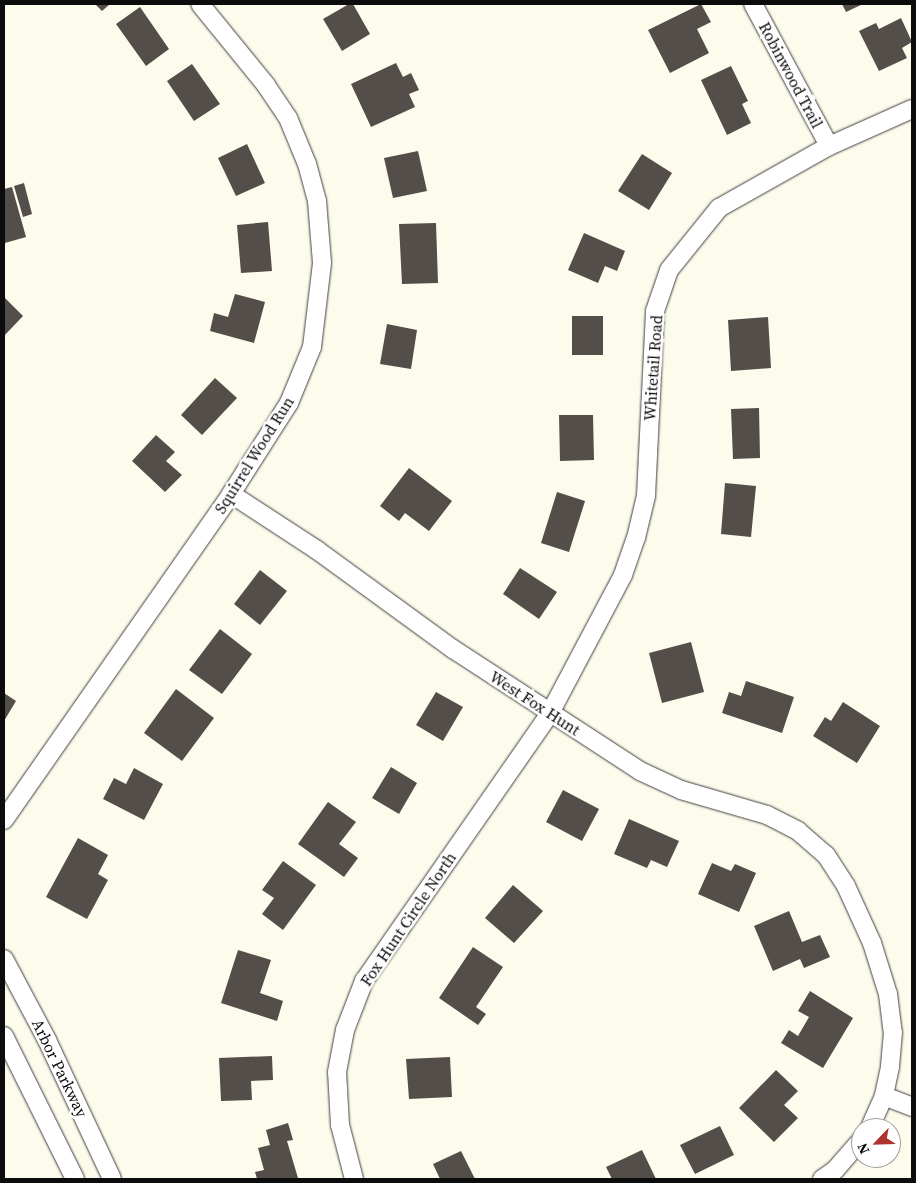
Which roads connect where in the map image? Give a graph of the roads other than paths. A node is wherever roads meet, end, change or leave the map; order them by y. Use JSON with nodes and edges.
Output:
{"nodes":[{"id":1,"x":200,"y":4,"type":"edge"},
{"id":2,"x":753,"y":4,"type":"edge"},
{"id":3,"x":912,"y":109,"type":"edge"},
{"id":4,"x":830,"y":146,"type":"junction"},
{"id":5,"x":232,"y":494,"type":"junction"},
{"id":6,"x":550,"y":713,"type":"junction"},
{"id":7,"x":4,"y":820,"type":"edge"},
{"id":8,"x":4,"y":959,"type":"edge"},
{"id":9,"x":4,"y":1036,"type":"edge"},
{"id":10,"x":884,"y":1096,"type":"junction"},
{"id":11,"x":912,"y":1107,"type":"edge"},
{"id":12,"x":874,"y":1118,"type":"edge"},
{"id":13,"x":851,"y":1152,"type":"edge"},
{"id":14,"x":75,"y":1179,"type":"edge"},
{"id":15,"x":112,"y":1179,"type":"edge"},
{"id":16,"x":354,"y":1179,"type":"edge"},
{"id":17,"x":822,"y":1179,"type":"edge"}],
"edges":[{"from":1,"to":5,"type":"street","name":"Squirrel Wood Run"},
{"from":2,"to":4,"type":"street","name":"Robinwood Trail"},
{"from":3,"to":4,"type":"street","name":"Whitetail Road"},
{"from":4,"to":6,"type":"street","name":"Whitetail Road"},
{"from":5,"to":6,"type":"street","name":"West Fox Hunt"},
{"from":5,"to":7,"type":"street","name":"Squirrel Wood Run"},
{"from":6,"to":10,"type":"street","name":"West Fox Hunt"},
{"from":6,"to":16,"type":"street","name":"Fox Hunt Circle North"},
{"from":8,"to":15,"type":"street","name":"Arbor Parkway"},
{"from":9,"to":14,"type":"street"},
{"from":10,"to":11,"type":"street"},
{"from":10,"to":12,"type":"street","name":"West Fox Hunt"},
{"from":13,"to":17,"type":"street"}]}
